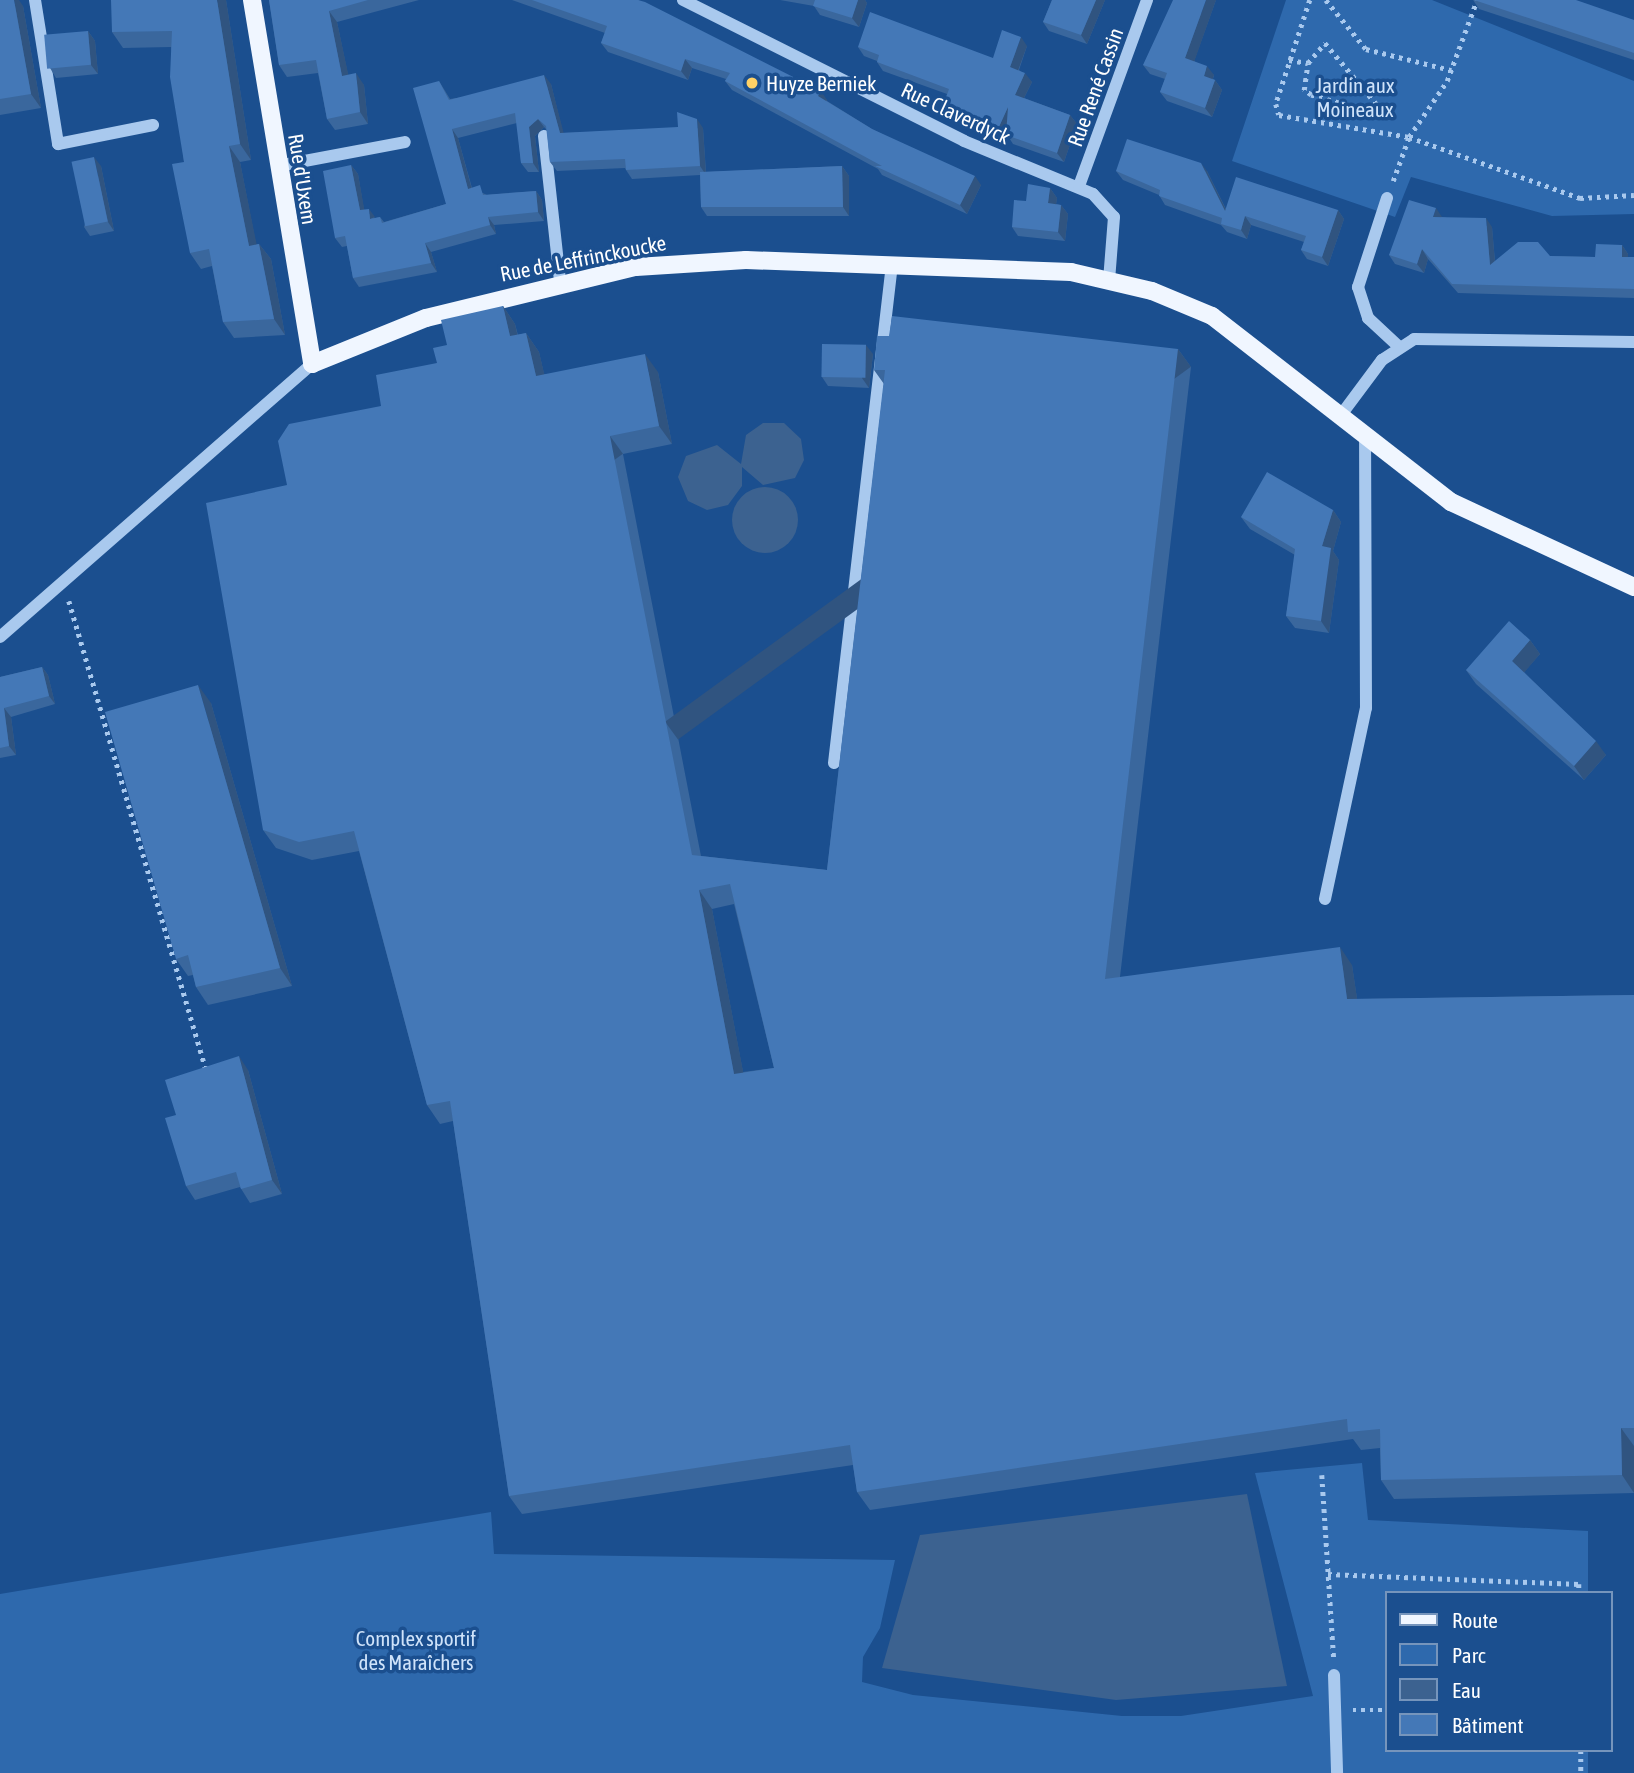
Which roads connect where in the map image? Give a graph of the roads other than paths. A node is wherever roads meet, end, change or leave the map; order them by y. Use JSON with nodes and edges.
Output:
{"nodes":[{"id":1,"x":35,"y":0,"type":"edge"},
{"id":2,"x":252,"y":0,"type":"edge"},
{"id":3,"x":683,"y":0,"type":"edge"},
{"id":4,"x":1147,"y":0,"type":"edge"},
{"id":5,"x":153,"y":125,"type":"dead end"},
{"id":6,"x":544,"y":136,"type":"edge"},
{"id":7,"x":405,"y":142,"type":"dead end"},
{"id":8,"x":278,"y":166,"type":"junction"},
{"id":9,"x":1079,"y":186,"type":"junction"},
{"id":10,"x":1387,"y":198,"type":"road end"},
{"id":11,"x":892,"y":264,"type":"junction"},
{"id":12,"x":1110,"y":280,"type":"junction"},
{"id":13,"x":560,"y":282,"type":"junction"},
{"id":14,"x":1634,"y":342,"type":"edge"},
{"id":15,"x":1398,"y":346,"type":"junction"},
{"id":16,"x":312,"y":364,"type":"junction"},
{"id":17,"x":1341,"y":415,"type":"junction"},
{"id":18,"x":1365,"y":436,"type":"junction"},
{"id":19,"x":1634,"y":587,"type":"edge"},
{"id":20,"x":0,"y":637,"type":"edge"},
{"id":21,"x":834,"y":764,"type":"dead end"},
{"id":22,"x":1325,"y":899,"type":"dead end"},
{"id":23,"x":1334,"y":1675,"type":"road end"},
{"id":24,"x":1337,"y":1773,"type":"edge"}],
"edges":[{"from":1,"to":5,"type":"street"},
{"from":2,"to":8,"type":"main road","name":"Rue d'Uxem"},
{"from":3,"to":9,"type":"street","name":"Rue Claverdyck"},
{"from":4,"to":9,"type":"street","name":"Rue René Cassin"},
{"from":6,"to":13,"type":"street"},
{"from":7,"to":8,"type":"street"},
{"from":8,"to":16,"type":"main road","name":"Rue d'Uxem"},
{"from":9,"to":12,"type":"street","name":"Rue Claverdyck"},
{"from":10,"to":15,"type":"street"},
{"from":11,"to":12,"type":"main road","name":"Rue de Leffrinckoucke"},
{"from":11,"to":13,"type":"main road","name":"Rue de Leffrinckoucke"},
{"from":11,"to":21,"type":"street"},
{"from":12,"to":17,"type":"main road","name":"Rue de Leffrinckoucke"},
{"from":13,"to":16,"type":"main road","name":"Rue de Leffrinckoucke"},
{"from":14,"to":15,"type":"street"},
{"from":15,"to":17,"type":"street"},
{"from":16,"to":20,"type":"street","name":"Rue de Leffrinckoucke"},
{"from":17,"to":18,"type":"main road","name":"Rue de Leffrinckoucke"},
{"from":18,"to":19,"type":"main road","name":"Rue de Leffrinckoucke"},
{"from":18,"to":22,"type":"street"},
{"from":23,"to":24,"type":"street"}]}
